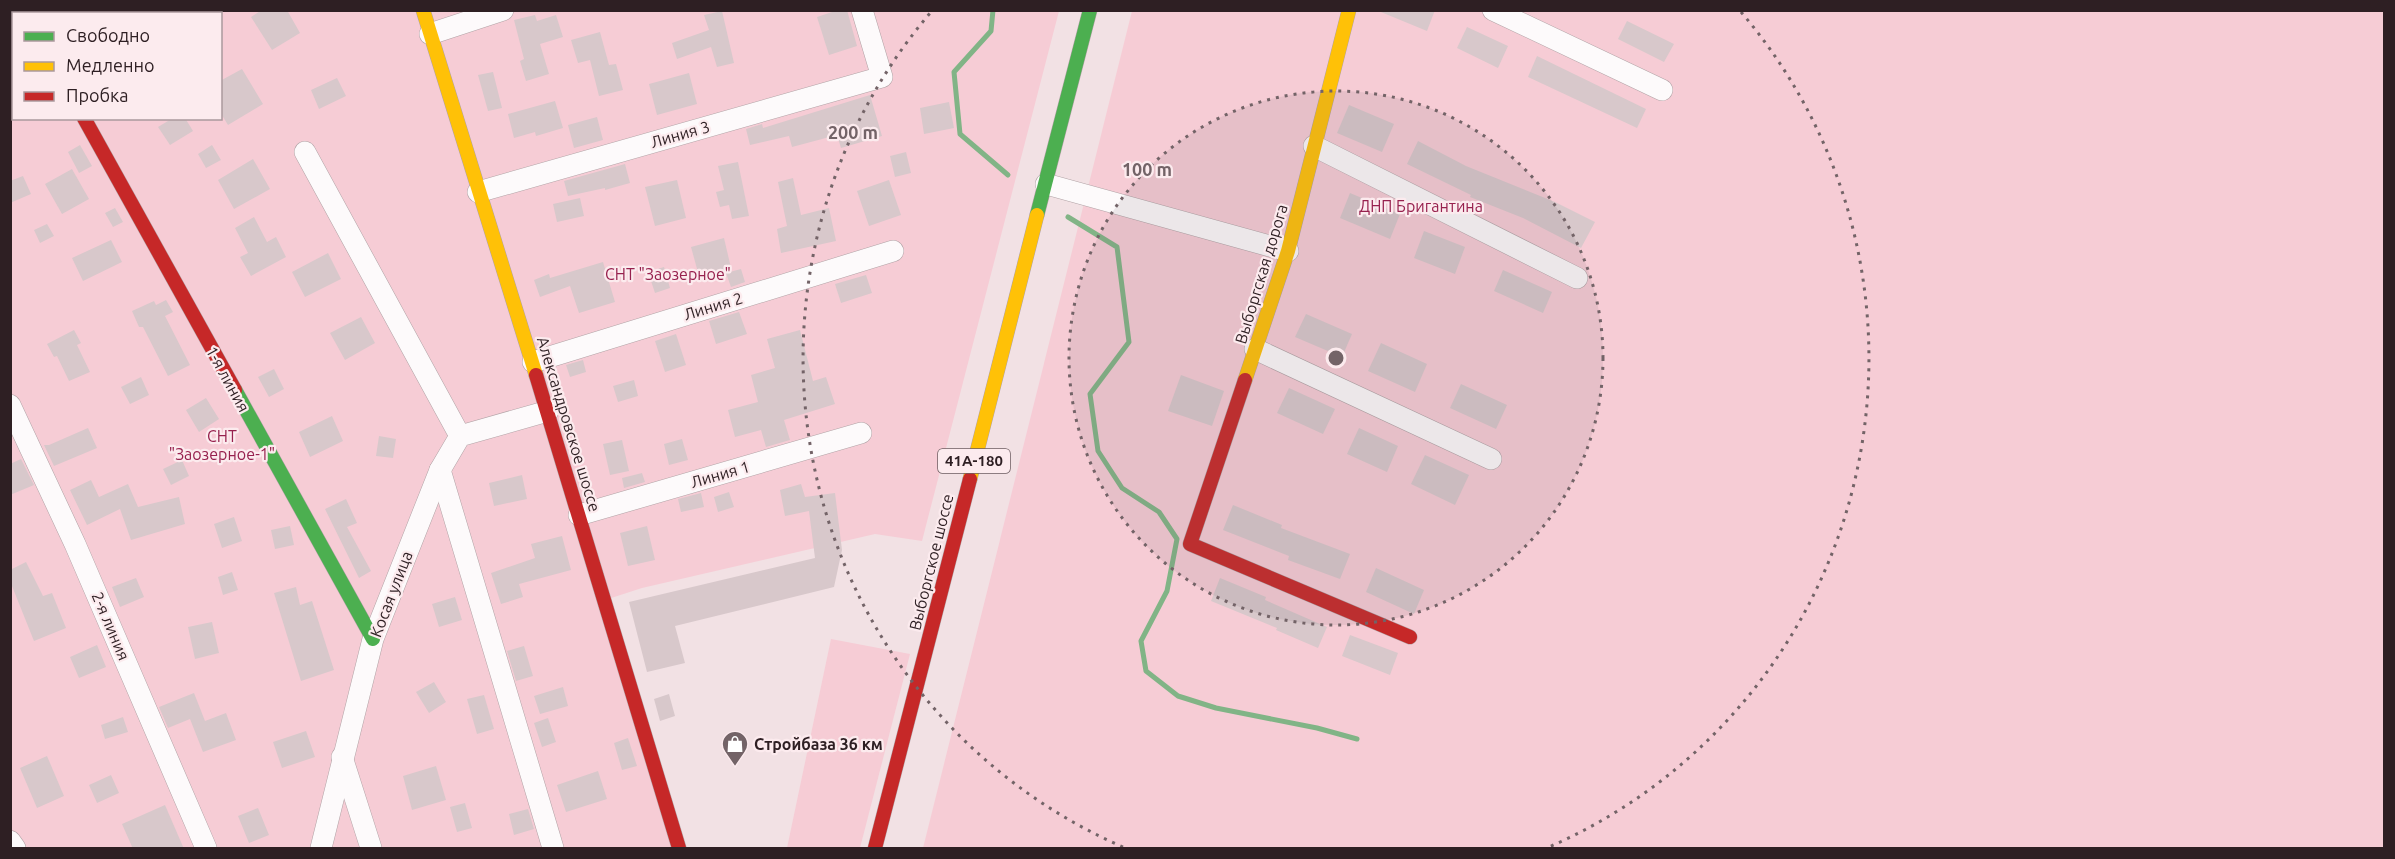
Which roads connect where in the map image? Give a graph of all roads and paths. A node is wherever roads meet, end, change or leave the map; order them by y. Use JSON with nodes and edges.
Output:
{"nodes":[{"id":1,"x":423,"y":10,"type":"edge"},
{"id":2,"x":503,"y":10,"type":"edge"},
{"id":3,"x":862,"y":10,"type":"edge"},
{"id":4,"x":1090,"y":10,"type":"edge"},
{"id":5,"x":1349,"y":10,"type":"edge"},
{"id":6,"x":1493,"y":10,"type":"edge"},
{"id":7,"x":430,"y":34,"type":"junction"},
{"id":8,"x":1662,"y":90,"type":"dead end"},
{"id":9,"x":85,"y":120,"type":"edge"},
{"id":10,"x":1314,"y":146,"type":"junction"},
{"id":11,"x":305,"y":152,"type":"dead end"},
{"id":12,"x":1046,"y":184,"type":"junction"},
{"id":13,"x":478,"y":192,"type":"junction"},
{"id":14,"x":893,"y":251,"type":"dead end"},
{"id":15,"x":1288,"y":251,"type":"junction"},
{"id":16,"x":1577,"y":278,"type":"dead end"},
{"id":17,"x":1255,"y":350,"type":"junction"},
{"id":18,"x":532,"y":362,"type":"junction"},
{"id":19,"x":10,"y":405,"type":"edge"},
{"id":20,"x":548,"y":411,"type":"junction"},
{"id":21,"x":861,"y":433,"type":"dead end"},
{"id":22,"x":460,"y":436,"type":"junction"},
{"id":23,"x":1491,"y":459,"type":"dead end"},
{"id":24,"x":440,"y":470,"type":"junction"},
{"id":25,"x":579,"y":514,"type":"junction"},
{"id":26,"x":1410,"y":637,"type":"dead end"},
{"id":27,"x":373,"y":639,"type":"junction"},
{"id":28,"x":342,"y":756,"type":"junction"},
{"id":29,"x":10,"y":841,"type":"edge"},
{"id":30,"x":15,"y":849,"type":"edge"},
{"id":31,"x":207,"y":849,"type":"edge"},
{"id":32,"x":321,"y":849,"type":"edge"},
{"id":33,"x":371,"y":849,"type":"edge"},
{"id":34,"x":553,"y":849,"type":"edge"},
{"id":35,"x":679,"y":849,"type":"edge"},
{"id":36,"x":875,"y":849,"type":"edge"}],
"edges":[{"from":1,"to":7,"type":"street","name":"Александровское шоссе"},
{"from":2,"to":7,"type":"street"},
{"from":3,"to":13,"type":"street","name":"Линия 3"},
{"from":4,"to":12,"type":"street","name":"Выборгское шоссе","number":"41А-180"},
{"from":5,"to":10,"type":"street","name":"Выборгская дорога"},
{"from":6,"to":8,"type":"street"},
{"from":7,"to":13,"type":"street","name":"Александровское шоссе"},
{"from":9,"to":27,"type":"street","name":"1-я линия"},
{"from":10,"to":15,"type":"street","name":"Выборгская дорога"},
{"from":10,"to":16,"type":"street"},
{"from":11,"to":22,"type":"street"},
{"from":12,"to":15,"type":"street"},
{"from":12,"to":36,"type":"street","name":"Выборгское шоссе","number":"41А-180"},
{"from":13,"to":18,"type":"street","name":"Александровское шоссе"},
{"from":14,"to":18,"type":"street","name":"Линия 2"},
{"from":15,"to":17,"type":"street","name":"Выборгская дорога"},
{"from":17,"to":23,"type":"street"},
{"from":17,"to":26,"type":"street","name":"Выборгская дорога"},
{"from":18,"to":20,"type":"street","name":"Александровское шоссе"},
{"from":19,"to":31,"type":"street","name":"2-я линия"},
{"from":20,"to":22,"type":"street"},
{"from":20,"to":25,"type":"street","name":"Александровское шоссе"},
{"from":21,"to":25,"type":"street","name":"Линия 1"},
{"from":22,"to":24,"type":"street","name":"Косая улица"},
{"from":24,"to":27,"type":"street","name":"Косая улица"},
{"from":24,"to":34,"type":"street"},
{"from":25,"to":35,"type":"street","name":"Александровское шоссе"},
{"from":27,"to":28,"type":"street","name":"Косая улица"},
{"from":28,"to":32,"type":"street","name":"Косая улица"},
{"from":28,"to":33,"type":"street"},
{"from":29,"to":30,"type":"street"}]}
